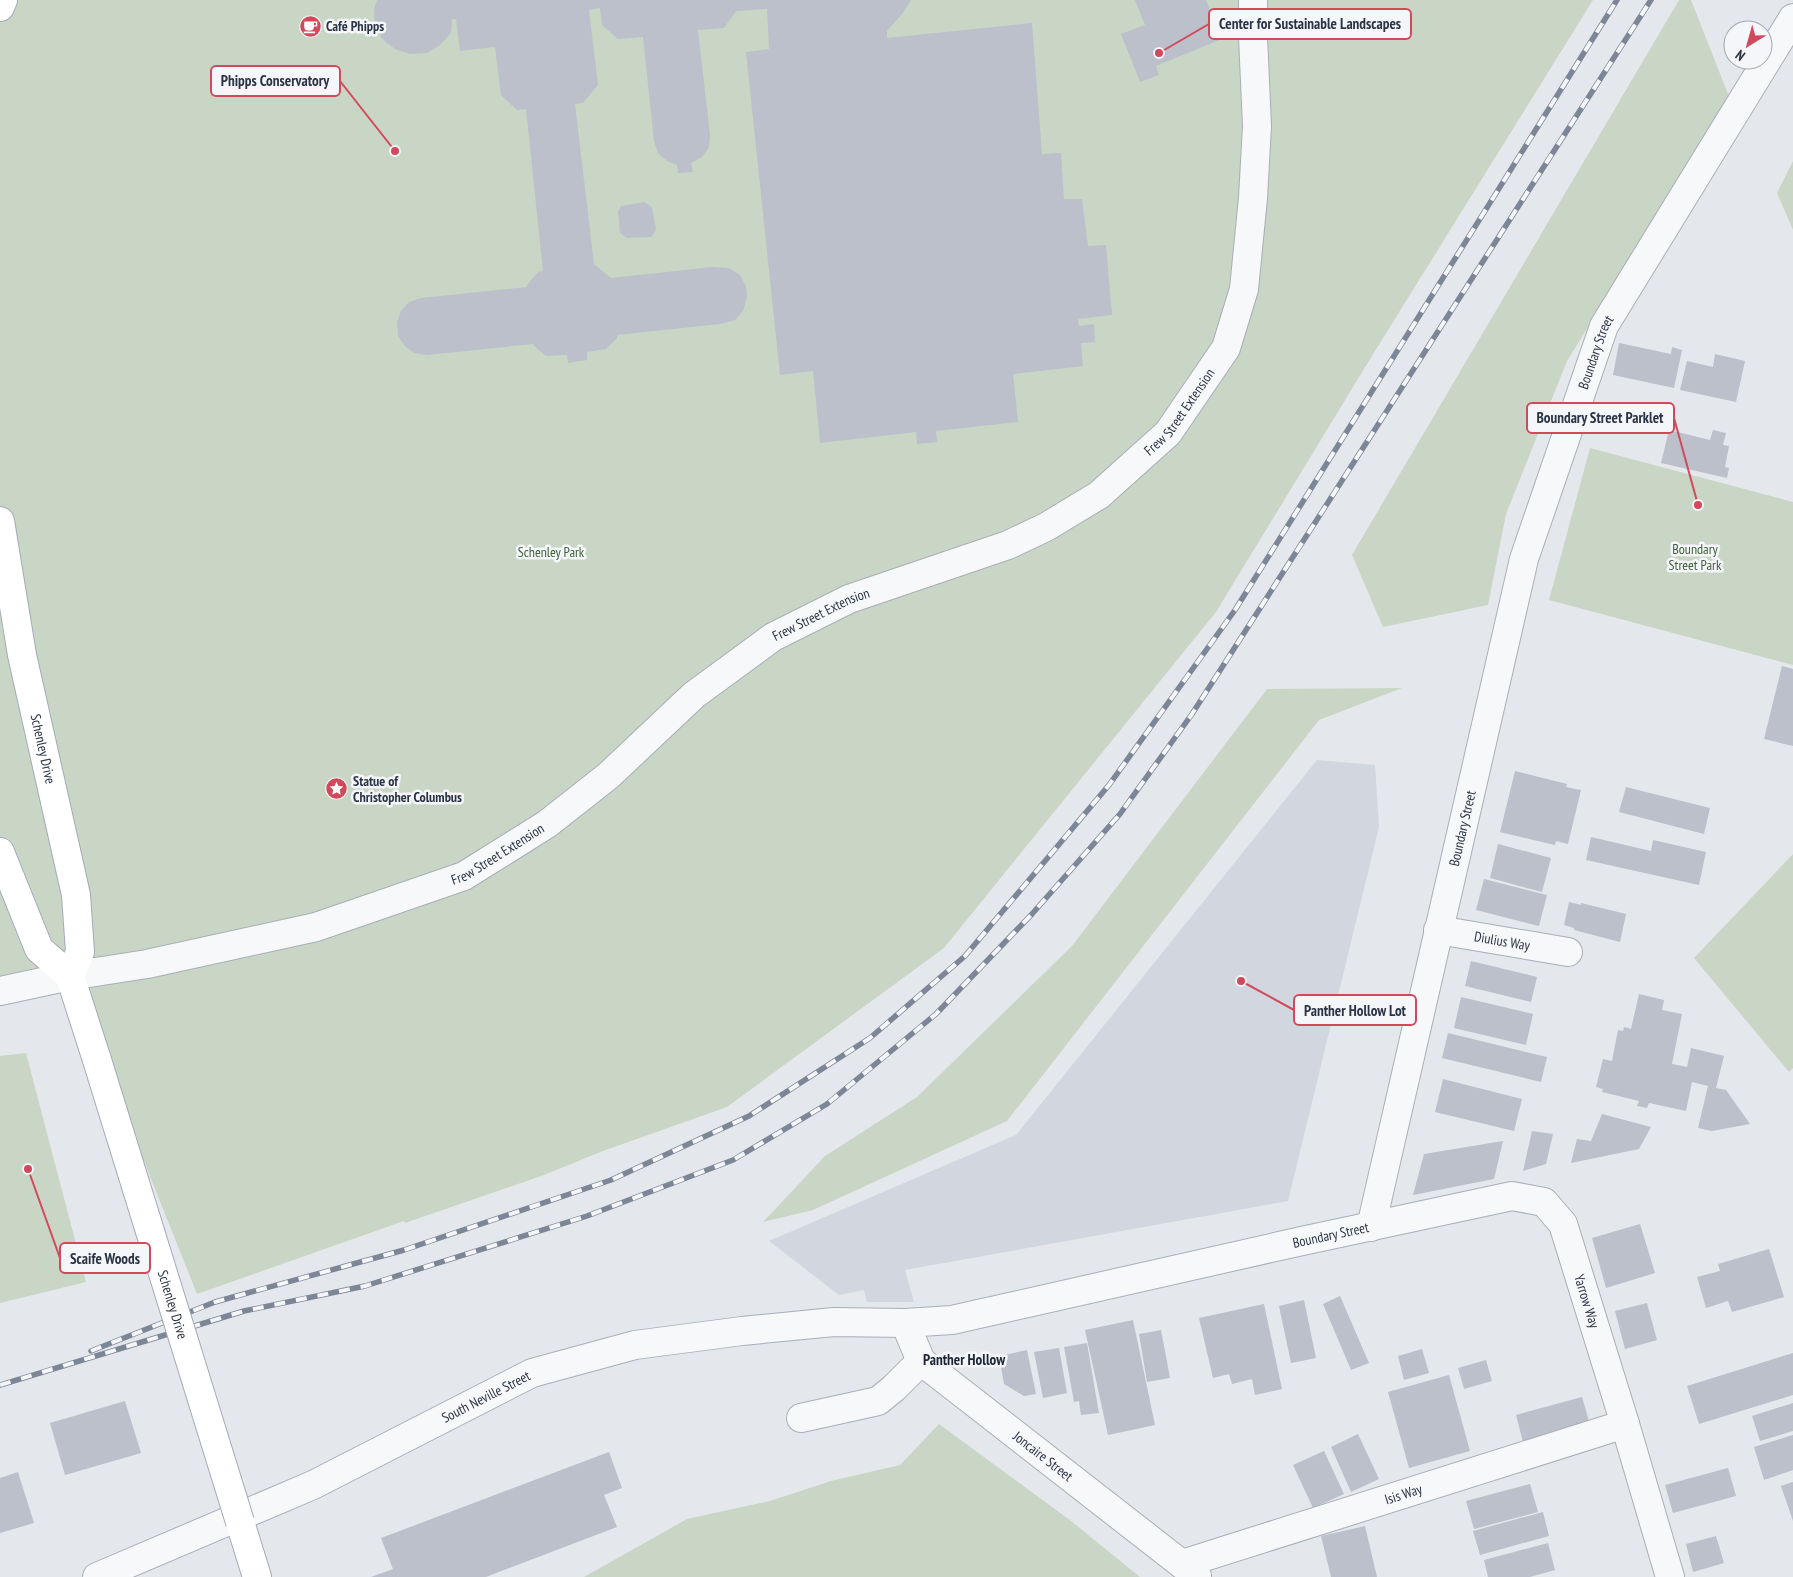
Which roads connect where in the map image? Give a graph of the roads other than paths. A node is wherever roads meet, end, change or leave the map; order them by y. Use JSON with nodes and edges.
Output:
{"nodes":[{"id":1,"x":3,"y":0,"type":"edge"},
{"id":2,"x":1253,"y":0,"type":"edge"},
{"id":3,"x":0,"y":7,"type":"edge"},
{"id":4,"x":1793,"y":18,"type":"edge"},
{"id":5,"x":0,"y":521,"type":"edge"},
{"id":6,"x":0,"y":852,"type":"edge"},
{"id":7,"x":1438,"y":930,"type":"junction"},
{"id":8,"x":1568,"y":952,"type":"dead end"},
{"id":9,"x":70,"y":976,"type":"junction"},
{"id":10,"x":0,"y":991,"type":"edge"},
{"id":11,"x":1371,"y":1227,"type":"junction"},
{"id":12,"x":905,"y":1323,"type":"junction"},
{"id":13,"x":921,"y":1361,"type":"junction"},
{"id":14,"x":801,"y":1418,"type":"dead end"},
{"id":15,"x":1625,"y":1424,"type":"junction"},
{"id":16,"x":1190,"y":1571,"type":"edge"},
{"id":17,"x":97,"y":1577,"type":"edge"},
{"id":18,"x":257,"y":1577,"type":"edge"},
{"id":19,"x":1670,"y":1577,"type":"edge"}],
"edges":[{"from":1,"to":3,"type":"main road"},
{"from":2,"to":9,"type":"street","name":"Frew Street Extension"},
{"from":4,"to":7,"type":"street","name":"Boundary Street"},
{"from":5,"to":9,"type":"main road","name":"Schenley Drive"},
{"from":6,"to":9,"type":"main road"},
{"from":7,"to":8,"type":"street","name":"Diulius Way"},
{"from":7,"to":11,"type":"street","name":"Boundary Street"},
{"from":9,"to":10,"type":"street","name":"Frew Street Extension"},
{"from":9,"to":18,"type":"main road","name":"Schenley Drive","bridge":true},
{"from":11,"to":12,"type":"street","name":"Boundary Street"},
{"from":11,"to":15,"type":"street","name":"Yarrow Way"},
{"from":12,"to":13,"type":"street","name":"Joncaire Street"},
{"from":12,"to":17,"type":"street","name":"South Neville Street"},
{"from":13,"to":14,"type":"street"},
{"from":13,"to":16,"type":"street","name":"Joncaire Street"},
{"from":15,"to":16,"type":"street","name":"Isis Way"},
{"from":15,"to":19,"type":"street","name":"Yarrow Way"}]}
